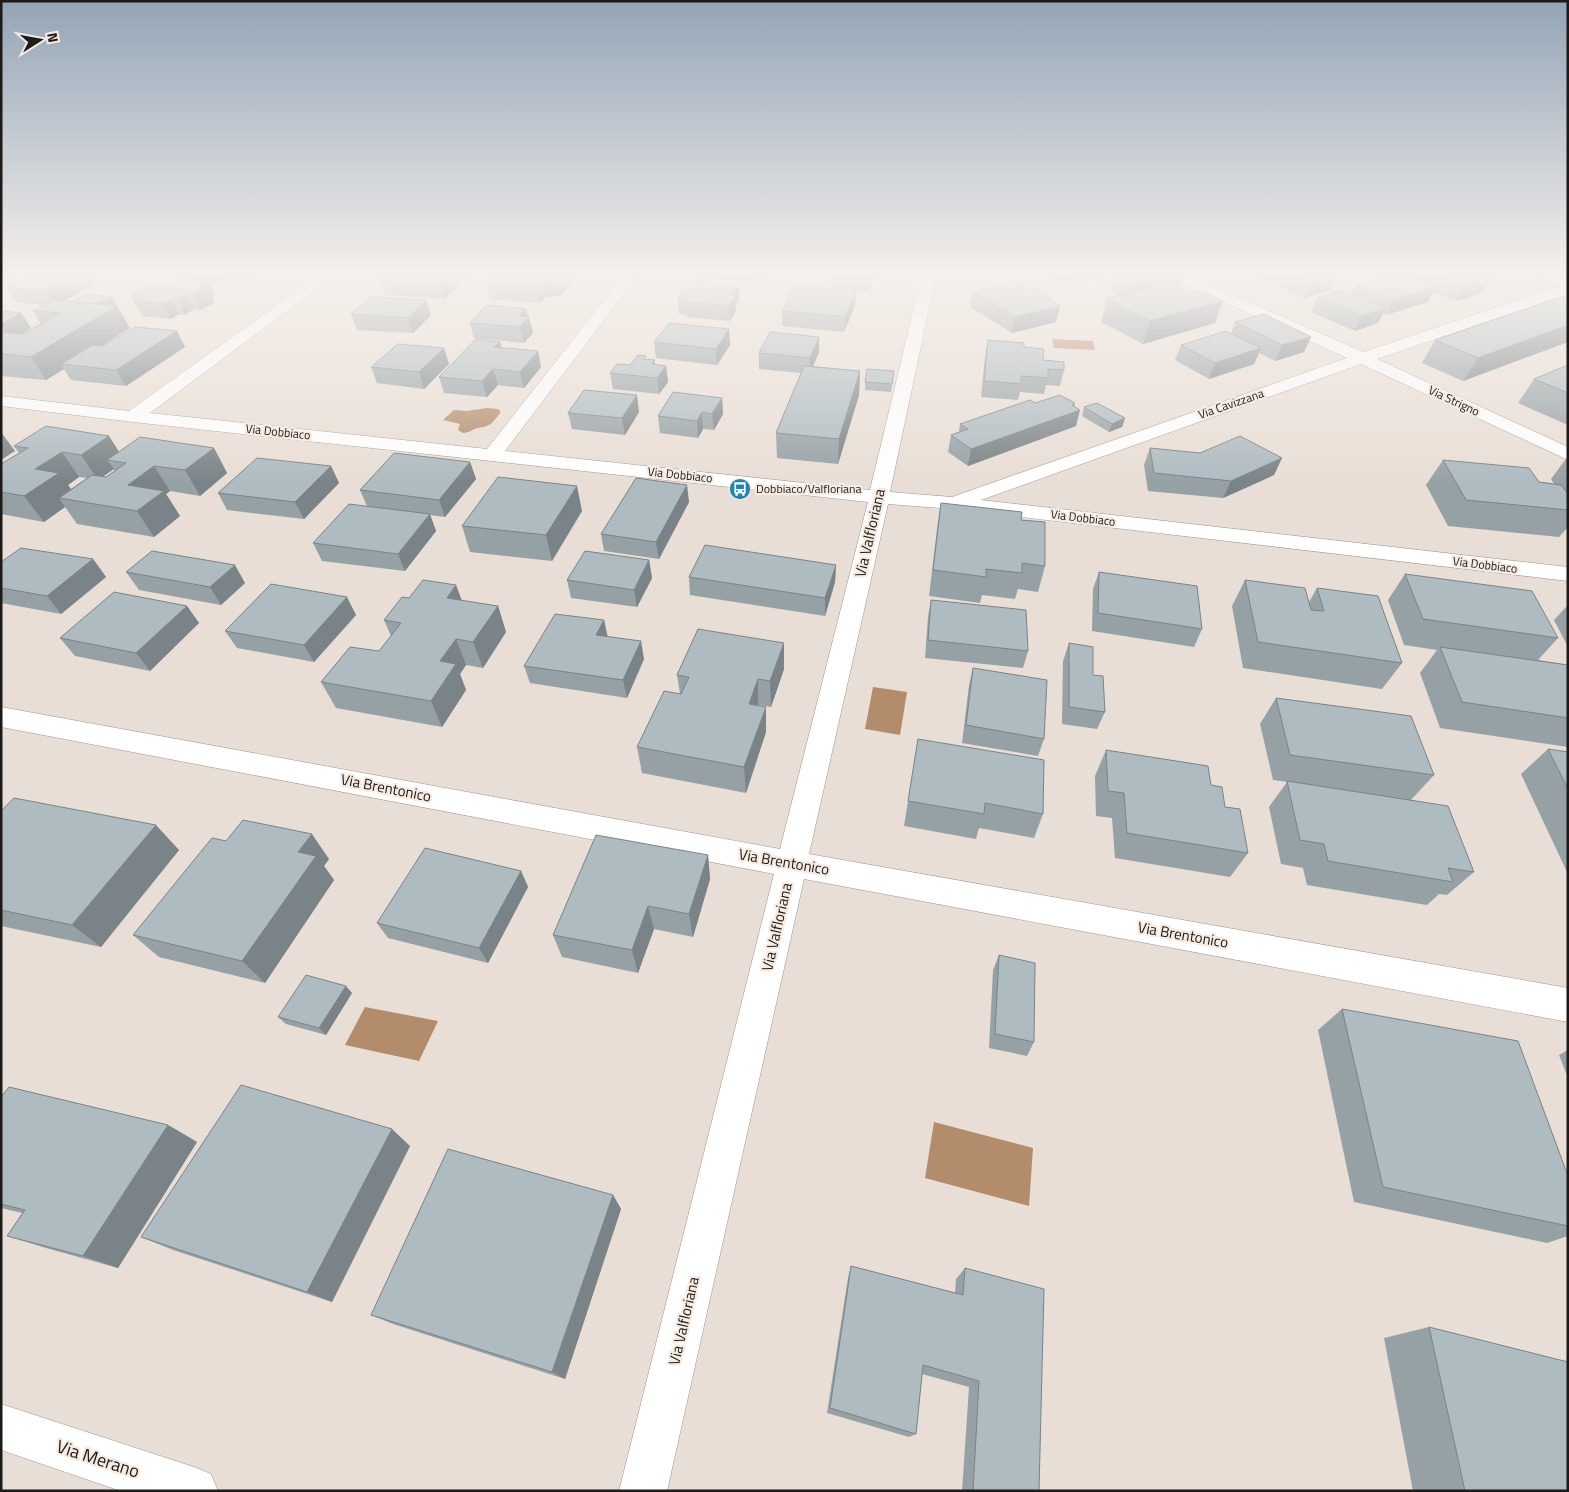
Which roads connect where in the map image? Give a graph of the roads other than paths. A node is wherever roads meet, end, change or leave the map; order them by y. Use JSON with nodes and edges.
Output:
{"nodes":[{"id":1,"x":232,"y":345,"type":"edge"},
{"id":2,"x":577,"y":345,"type":"edge"},
{"id":3,"x":913,"y":345,"type":"edge"},
{"id":4,"x":1332,"y":345,"type":"edge"},
{"id":5,"x":1402,"y":345,"type":"edge"},
{"id":6,"x":1362,"y":358,"type":"junction"},
{"id":7,"x":1,"y":401,"type":"edge"},
{"id":8,"x":133,"y":417,"type":"junction"},
{"id":9,"x":1568,"y":454,"type":"edge"},
{"id":10,"x":492,"y":455,"type":"junction"},
{"id":11,"x":879,"y":497,"type":"junction"},
{"id":12,"x":952,"y":503,"type":"junction"},
{"id":13,"x":1568,"y":574,"type":"edge"},
{"id":14,"x":1,"y":717,"type":"edge"},
{"id":15,"x":792,"y":864,"type":"junction"},
{"id":16,"x":1568,"y":1005,"type":"edge"},
{"id":17,"x":1,"y":1427,"type":"edge"},
{"id":18,"x":194,"y":1491,"type":"edge"},
{"id":19,"x":643,"y":1491,"type":"edge"}],
"edges":[{"from":1,"to":8,"type":"street"},
{"from":2,"to":10,"type":"street"},
{"from":3,"to":11,"type":"street","name":"Via Valfloriana"},
{"from":4,"to":6,"type":"street","name":"Via Strigno"},
{"from":5,"to":6,"type":"street","name":"Via Cavizzana"},
{"from":6,"to":9,"type":"street","name":"Via Strigno"},
{"from":6,"to":12,"type":"street","name":"Via Cavizzana"},
{"from":7,"to":8,"type":"street","name":"Via Dobbiaco"},
{"from":8,"to":10,"type":"street","name":"Via Dobbiaco"},
{"from":10,"to":11,"type":"street","name":"Via Dobbiaco"},
{"from":11,"to":12,"type":"street","name":"Via Dobbiaco"},
{"from":11,"to":15,"type":"street","name":"Via Valfloriana"},
{"from":12,"to":13,"type":"street","name":"Via Dobbiaco"},
{"from":14,"to":15,"type":"street","name":"Via Brentonico"},
{"from":15,"to":16,"type":"street","name":"Via Brentonico"},
{"from":15,"to":19,"type":"street","name":"Via Valfloriana"},
{"from":17,"to":18,"type":"street","name":"Via Merano"}]}
